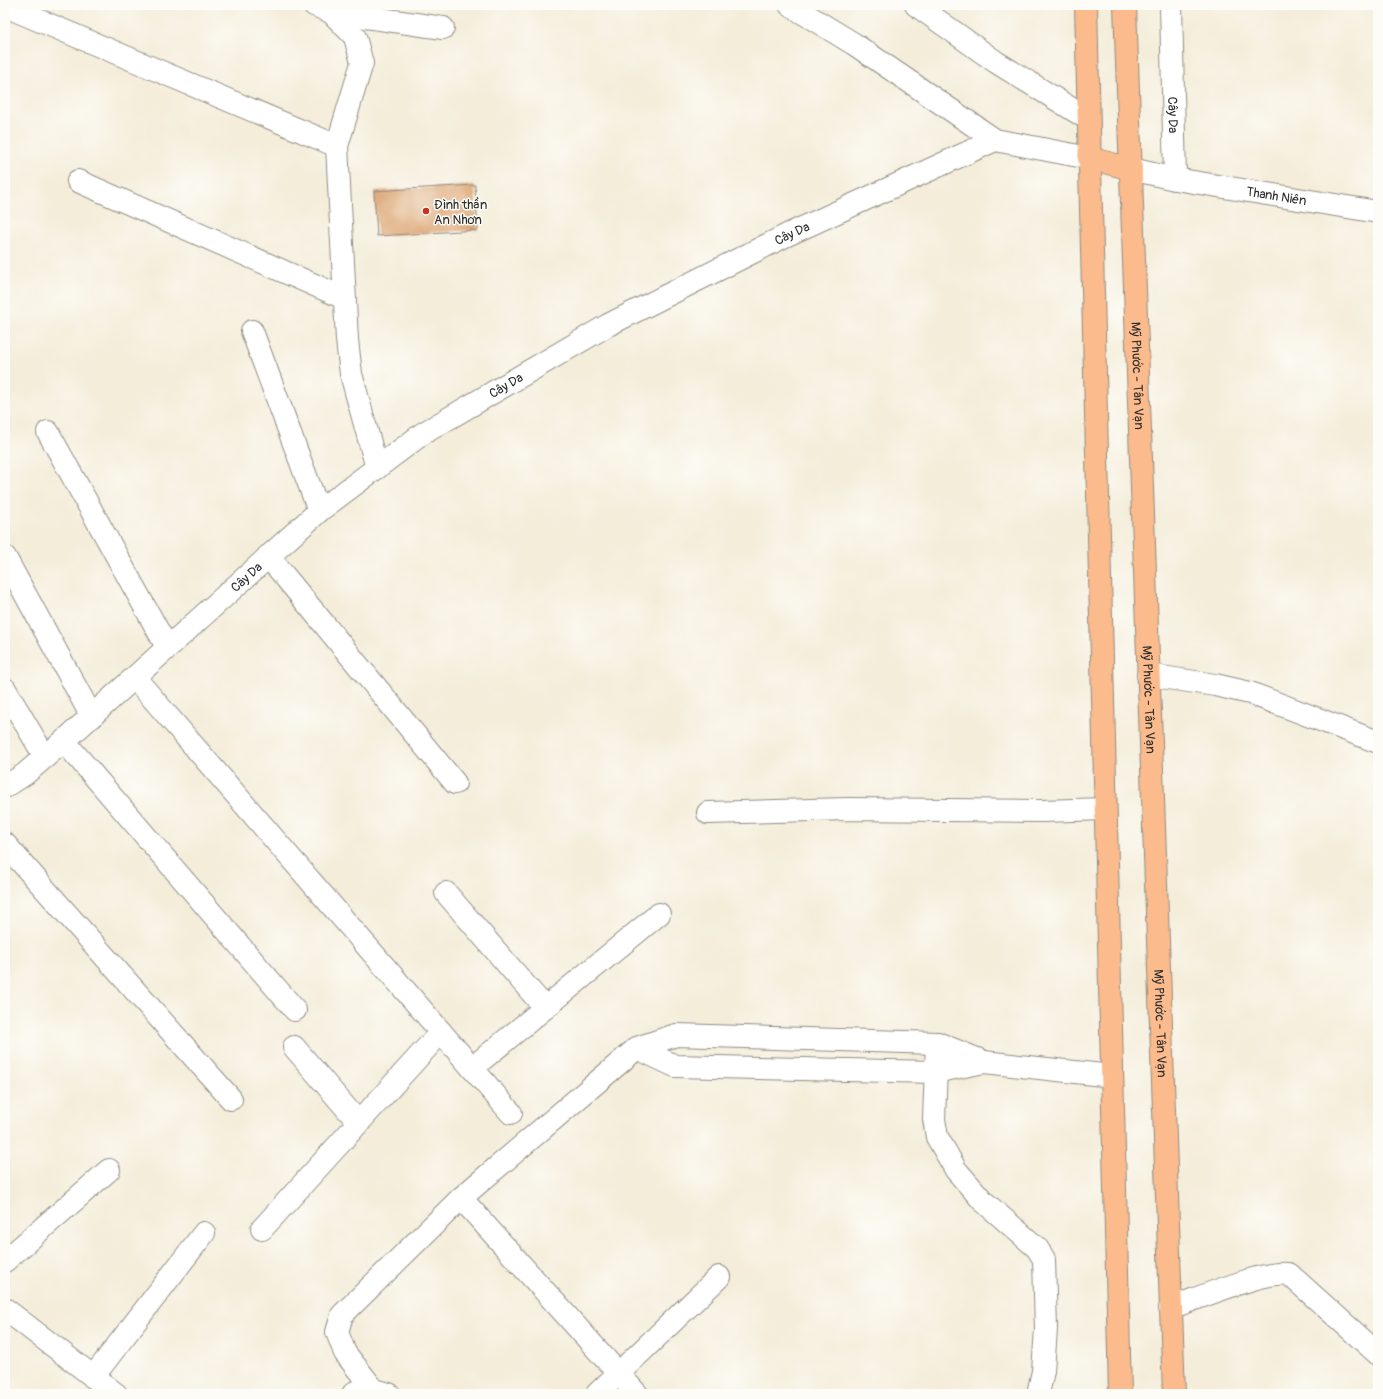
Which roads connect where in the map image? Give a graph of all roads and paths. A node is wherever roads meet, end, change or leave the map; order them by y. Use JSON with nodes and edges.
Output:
{"nodes":[{"id":1,"x":790,"y":5,"type":"edge"},
{"id":2,"x":916,"y":5,"type":"edge"},
{"id":3,"x":1086,"y":5,"type":"edge"},
{"id":4,"x":1125,"y":5,"type":"edge"},
{"id":5,"x":1171,"y":5,"type":"edge"},
{"id":6,"x":5,"y":6,"type":"edge"},
{"id":7,"x":322,"y":9,"type":"edge"},
{"id":8,"x":443,"y":28,"type":"dead end"},
{"id":9,"x":1088,"y":119,"type":"junction"},
{"id":10,"x":994,"y":140,"type":"junction"},
{"id":11,"x":337,"y":146,"type":"junction"},
{"id":12,"x":1089,"y":158,"type":"junction"},
{"id":13,"x":1130,"y":169,"type":"junction"},
{"id":14,"x":1175,"y":179,"type":"junction"},
{"id":15,"x":78,"y":181,"type":"dead end"},
{"id":16,"x":1378,"y":212,"type":"edge"},
{"id":17,"x":344,"y":298,"type":"junction"},
{"id":18,"x":252,"y":331,"type":"dead end"},
{"id":19,"x":48,"y":432,"type":"dead end"},
{"id":20,"x":377,"y":468,"type":"junction"},
{"id":21,"x":319,"y":510,"type":"junction"},
{"id":22,"x":268,"y":556,"type":"junction"},
{"id":23,"x":5,"y":557,"type":"edge"},
{"id":24,"x":167,"y":647,"type":"junction"},
{"id":25,"x":1148,"y":676,"type":"junction"},
{"id":26,"x":135,"y":678,"type":"junction"},
{"id":27,"x":5,"y":688,"type":"edge"},
{"id":28,"x":92,"y":717,"type":"junction"},
{"id":29,"x":64,"y":741,"type":"junction"},
{"id":30,"x":1378,"y":742,"type":"edge"},
{"id":31,"x":45,"y":757,"type":"junction"},
{"id":32,"x":454,"y":783,"type":"dead end"},
{"id":33,"x":5,"y":787,"type":"edge"},
{"id":34,"x":1105,"y":809,"type":"junction"},
{"id":35,"x":708,"y":813,"type":"dead end"},
{"id":36,"x":5,"y":844,"type":"edge"},
{"id":37,"x":446,"y":893,"type":"dead end"},
{"id":38,"x":659,"y":914,"type":"dead end"},
{"id":39,"x":545,"y":1008,"type":"junction"},
{"id":40,"x":295,"y":1010,"type":"dead end"},
{"id":41,"x":442,"y":1032,"type":"junction"},
{"id":42,"x":838,"y":1039,"type":"junction"},
{"id":43,"x":937,"y":1043,"type":"junction"},
{"id":44,"x":294,"y":1047,"type":"dead end"},
{"id":45,"x":637,"y":1048,"type":"junction"},
{"id":46,"x":984,"y":1062,"type":"junction"},
{"id":47,"x":472,"y":1068,"type":"junction"},
{"id":48,"x":839,"y":1071,"type":"junction"},
{"id":49,"x":935,"y":1072,"type":"junction"},
{"id":50,"x":1112,"y":1076,"type":"junction"},
{"id":51,"x":232,"y":1099,"type":"dead end"},
{"id":52,"x":511,"y":1113,"type":"dead end"},
{"id":53,"x":358,"y":1123,"type":"junction"},
{"id":54,"x":109,"y":1170,"type":"dead end"},
{"id":55,"x":461,"y":1198,"type":"junction"},
{"id":56,"x":262,"y":1229,"type":"dead end"},
{"id":57,"x":204,"y":1233,"type":"dead end"},
{"id":58,"x":5,"y":1260,"type":"edge"},
{"id":59,"x":719,"y":1277,"type":"dead end"},
{"id":60,"x":1170,"y":1308,"type":"junction"},
{"id":61,"x":5,"y":1309,"type":"edge"},
{"id":62,"x":1378,"y":1354,"type":"edge"},
{"id":63,"x":619,"y":1374,"type":"junction"},
{"id":64,"x":93,"y":1377,"type":"junction"},
{"id":65,"x":372,"y":1392,"type":"edge"},
{"id":66,"x":116,"y":1394,"type":"edge"},
{"id":67,"x":597,"y":1394,"type":"edge"},
{"id":68,"x":637,"y":1394,"type":"edge"},
{"id":69,"x":1038,"y":1394,"type":"edge"},
{"id":70,"x":1120,"y":1394,"type":"edge"},
{"id":71,"x":1174,"y":1394,"type":"edge"}],
"edges":[{"from":1,"to":10,"type":"street"},
{"from":2,"to":9,"type":"street"},
{"from":3,"to":9,"type":"main road"},
{"from":4,"to":13,"type":"main road","name":"Mỹ Phước - Tân Vạn"},
{"from":5,"to":14,"type":"street","name":"Cây Da"},
{"from":6,"to":11,"type":"street"},
{"from":7,"to":8,"type":"street"},
{"from":7,"to":11,"type":"street"},
{"from":9,"to":12,"type":"main road"},
{"from":10,"to":12,"type":"street"},
{"from":10,"to":20,"type":"street","name":"Cây Da"},
{"from":11,"to":17,"type":"street"},
{"from":12,"to":13,"type":"main road"},
{"from":12,"to":34,"type":"main road"},
{"from":13,"to":14,"type":"street"},
{"from":13,"to":25,"type":"main road","name":"Mỹ Phước - Tân Vạn"},
{"from":14,"to":16,"type":"street","name":"Thanh Niên"},
{"from":15,"to":17,"type":"street"},
{"from":17,"to":20,"type":"street"},
{"from":18,"to":21,"type":"street"},
{"from":19,"to":24,"type":"street"},
{"from":20,"to":21,"type":"street","name":"Cây Da"},
{"from":21,"to":22,"type":"street","name":"Cây Da"},
{"from":22,"to":24,"type":"street","name":"Cây Da"},
{"from":22,"to":32,"type":"street"},
{"from":23,"to":28,"type":"street"},
{"from":24,"to":26,"type":"street","name":"Cây Da"},
{"from":25,"to":30,"type":"street"},
{"from":25,"to":60,"type":"main road","name":"Mỹ Phước - Tân Vạn"},
{"from":26,"to":28,"type":"street","name":"Cây Da"},
{"from":26,"to":41,"type":"street"},
{"from":27,"to":31,"type":"street"},
{"from":28,"to":29,"type":"street","name":"Cây Da"},
{"from":29,"to":31,"type":"street","name":"Cây Da"},
{"from":29,"to":40,"type":"street"},
{"from":31,"to":33,"type":"street","name":"Cây Da"},
{"from":34,"to":35,"type":"street"},
{"from":34,"to":50,"type":"main road"},
{"from":36,"to":51,"type":"street"},
{"from":37,"to":39,"type":"street"},
{"from":38,"to":39,"type":"street"},
{"from":39,"to":47,"type":"street"},
{"from":41,"to":47,"type":"street"},
{"from":41,"to":53,"type":"street"},
{"from":42,"to":43,"type":"street"},
{"from":42,"to":45,"type":"street"},
{"from":42,"to":48,"type":"street"},
{"from":43,"to":46,"type":"street"},
{"from":43,"to":49,"type":"street"},
{"from":44,"to":53,"type":"street"},
{"from":45,"to":48,"type":"street"},
{"from":45,"to":55,"type":"street"},
{"from":46,"to":49,"type":"street"},
{"from":46,"to":50,"type":"street"},
{"from":47,"to":52,"type":"street"},
{"from":48,"to":49,"type":"street"},
{"from":49,"to":69,"type":"street"},
{"from":50,"to":70,"type":"main road"},
{"from":53,"to":56,"type":"street"},
{"from":54,"to":58,"type":"street"},
{"from":55,"to":63,"type":"street"},
{"from":55,"to":65,"type":"street"},
{"from":57,"to":64,"type":"street"},
{"from":59,"to":63,"type":"street"},
{"from":60,"to":62,"type":"street"},
{"from":60,"to":71,"type":"main road","name":"Mỹ Phước - Tân Vạn"},
{"from":61,"to":64,"type":"street"},
{"from":63,"to":67,"type":"street"},
{"from":63,"to":68,"type":"street"},
{"from":64,"to":66,"type":"street"}]}
